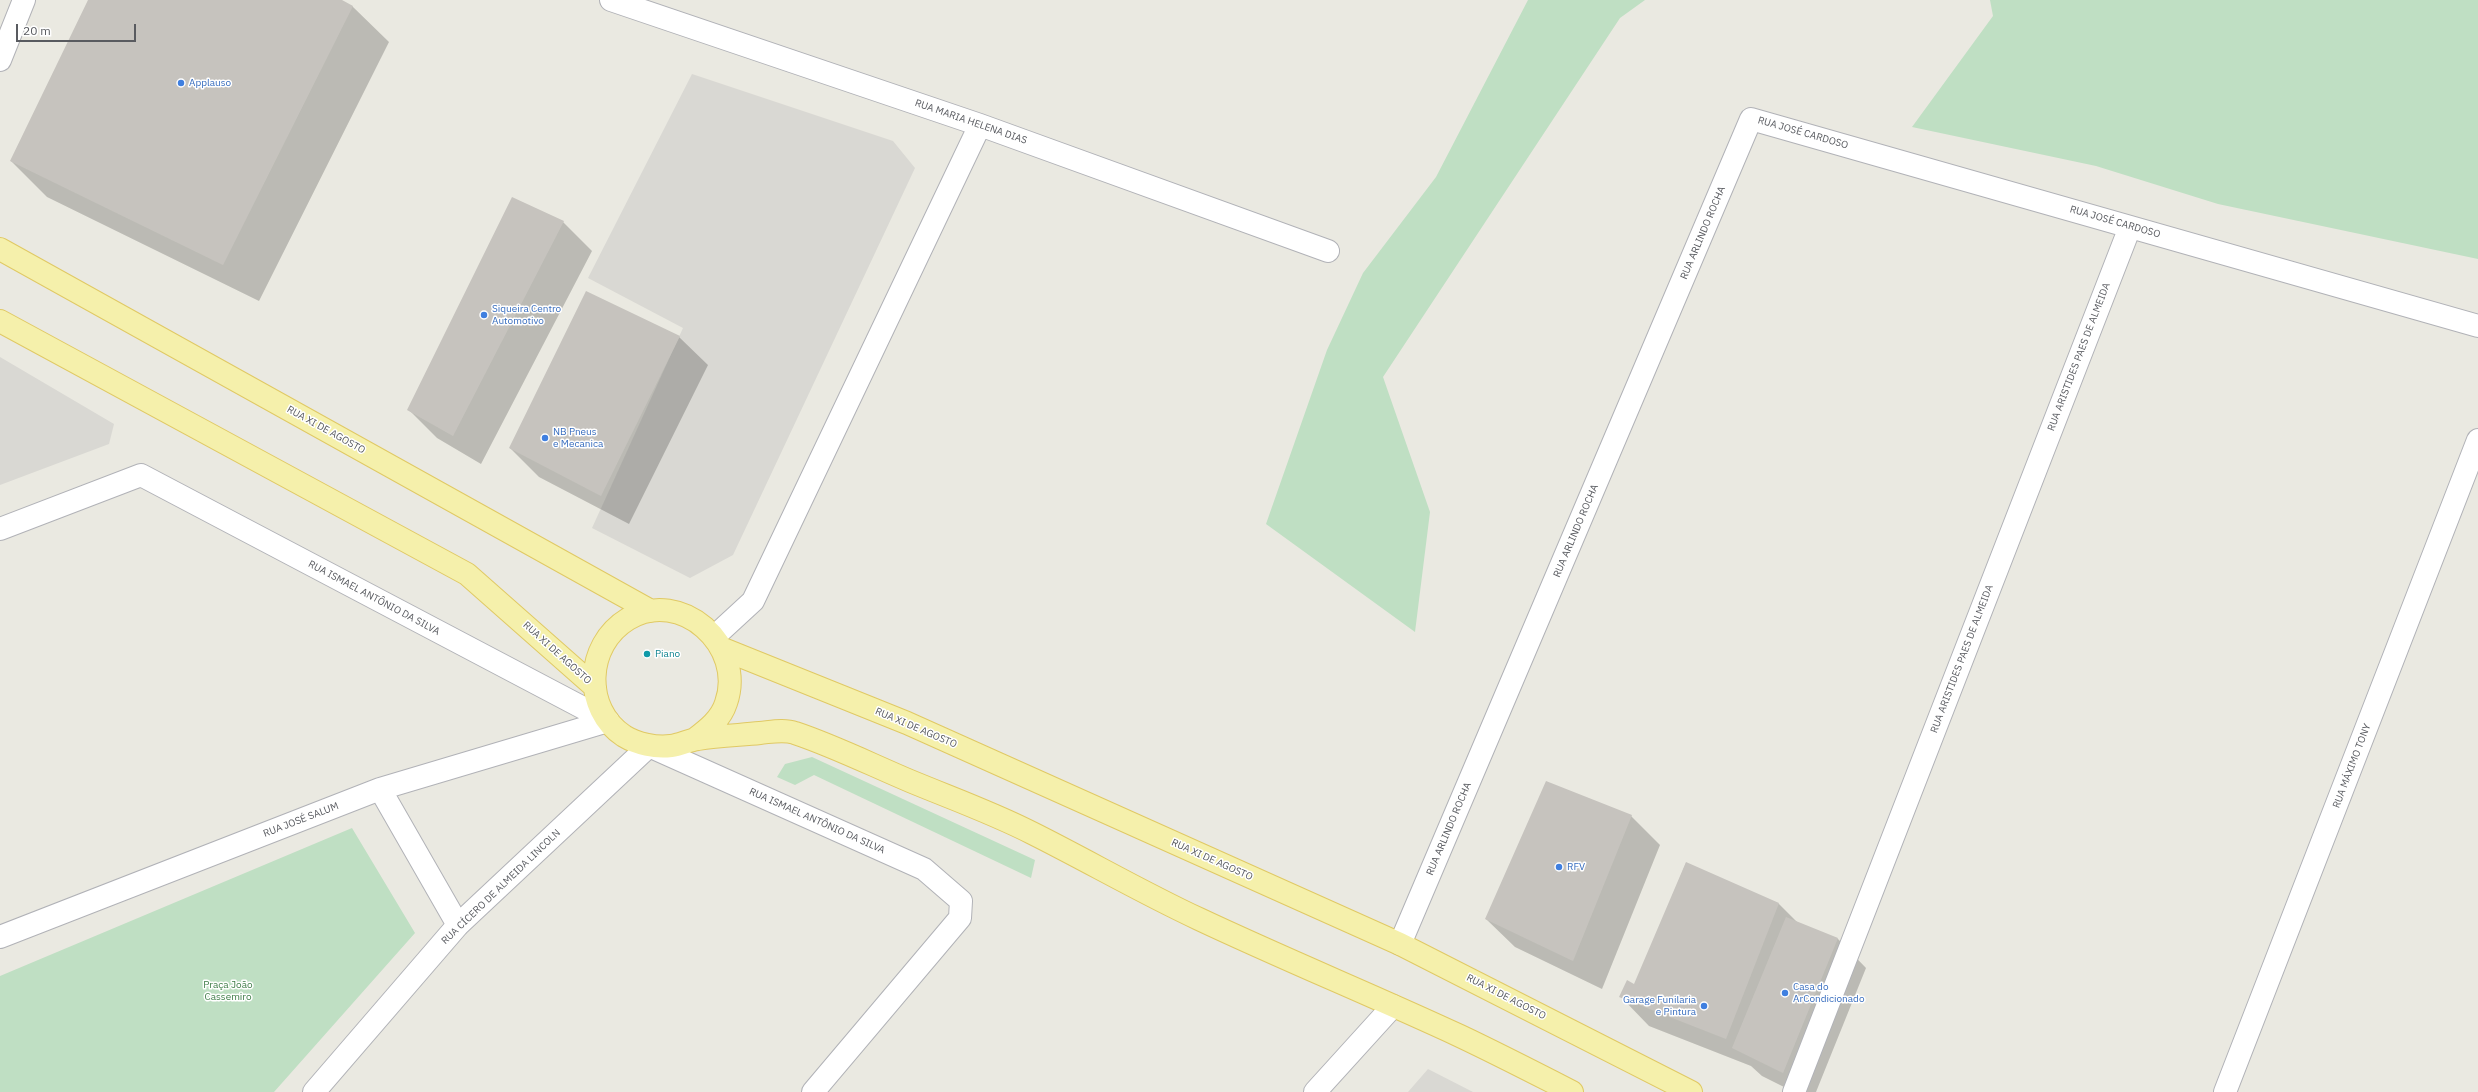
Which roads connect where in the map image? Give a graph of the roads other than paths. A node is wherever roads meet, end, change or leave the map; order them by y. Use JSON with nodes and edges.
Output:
{"nodes":[{"id":1,"x":24,"y":0,"type":"edge"},
{"id":2,"x":611,"y":0,"type":"edge"},
{"id":3,"x":0,"y":60,"type":"edge"},
{"id":4,"x":1751,"y":119,"type":"joint"},
{"id":5,"x":980,"y":125,"type":"junction"},
{"id":6,"x":2130,"y":226,"type":"junction"},
{"id":7,"x":0,"y":249,"type":"edge"},
{"id":8,"x":1328,"y":251,"type":"dead end"},
{"id":9,"x":0,"y":321,"type":"edge"},
{"id":10,"x":2478,"y":326,"type":"edge"},
{"id":11,"x":2478,"y":440,"type":"edge"},
{"id":12,"x":0,"y":529,"type":"edge"},
{"id":13,"x":651,"y":611,"type":"junction"},
{"id":14,"x":719,"y":643,"type":"junction"},
{"id":15,"x":595,"y":687,"type":"junction"},
{"id":16,"x":608,"y":721,"type":"junction"},
{"id":17,"x":695,"y":739,"type":"junction"},
{"id":18,"x":649,"y":746,"type":"junction"},
{"id":19,"x":380,"y":789,"type":"junction"},
{"id":20,"x":458,"y":925,"type":"junction"},
{"id":21,"x":0,"y":937,"type":"edge"},
{"id":22,"x":1400,"y":944,"type":"junction"},
{"id":23,"x":1393,"y":1006,"type":"junction"},
{"id":24,"x":314,"y":1092,"type":"edge"},
{"id":25,"x":813,"y":1092,"type":"edge"},
{"id":26,"x":1315,"y":1092,"type":"edge"},
{"id":27,"x":1572,"y":1092,"type":"edge"},
{"id":28,"x":1691,"y":1092,"type":"edge"},
{"id":29,"x":1794,"y":1092,"type":"edge"},
{"id":30,"x":2225,"y":1092,"type":"edge"}],
"edges":[{"from":1,"to":3,"type":"street"},
{"from":2,"to":5,"type":"street","name":"RUA MARIA HELENA DIAS"},
{"from":4,"to":6,"type":"street","name":"RUA JOSÉ CARDOSO"},
{"from":4,"to":22,"type":"street","name":"RUA ARLINDO ROCHA"},
{"from":5,"to":8,"type":"street","name":"RUA MARIA HELENA DIAS"},
{"from":5,"to":14,"type":"street"},
{"from":6,"to":10,"type":"street","name":"RUA JOSÉ CARDOSO"},
{"from":6,"to":29,"type":"street","name":"RUA ARISTIDES PAES DE ALMEIDA"},
{"from":7,"to":13,"type":"main road","name":"RUA XI DE AGOSTO"},
{"from":9,"to":15,"type":"main road","name":"RUA XI DE AGOSTO"},
{"from":11,"to":30,"type":"street","name":"RUA MÁXIMO TONY"},
{"from":12,"to":16,"type":"street","name":"RUA ISMAEL ANTÔNIO DA SILVA"},
{"from":13,"to":14,"type":"main road"},
{"from":13,"to":15,"type":"main road"},
{"from":14,"to":17,"type":"main road"},
{"from":14,"to":22,"type":"main road","name":"RUA XI DE AGOSTO"},
{"from":15,"to":16,"type":"main road"},
{"from":16,"to":18,"type":"main road"},
{"from":16,"to":19,"type":"street","name":"RUA JOSÉ SALUM"},
{"from":17,"to":18,"type":"main road"},
{"from":17,"to":23,"type":"main road"},
{"from":18,"to":20,"type":"street","name":"RUA CÍCERO DE ALMEIDA LINCOLN"},
{"from":18,"to":25,"type":"street","name":"RUA ISMAEL ANTÔNIO DA SILVA"},
{"from":19,"to":20,"type":"street"},
{"from":19,"to":21,"type":"street","name":"RUA JOSÉ SALUM"},
{"from":20,"to":24,"type":"street","name":"RUA CÍCERO DE ALMEIDA LINCOLN"},
{"from":22,"to":28,"type":"main road","name":"RUA XI DE AGOSTO"},
{"from":23,"to":26,"type":"street"},
{"from":23,"to":27,"type":"main road"}]}
